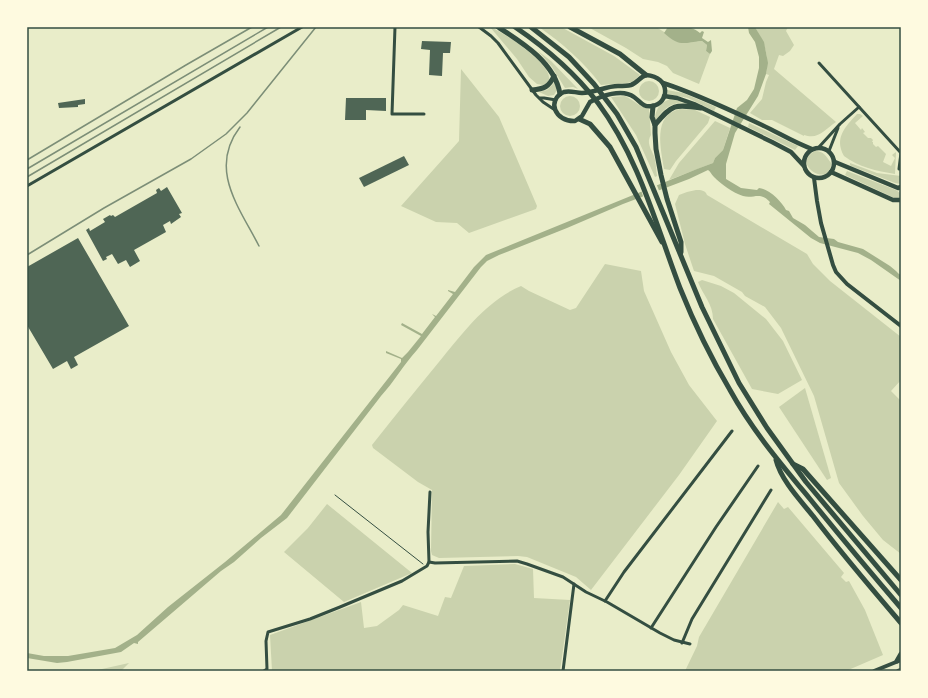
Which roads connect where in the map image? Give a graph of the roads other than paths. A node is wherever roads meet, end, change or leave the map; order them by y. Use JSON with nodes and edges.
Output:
{"nodes":[{"id":1,"x":302,"y":27,"type":"edge"},
{"id":2,"x":395,"y":27,"type":"edge"},
{"id":3,"x":479,"y":27,"type":"edge"},
{"id":4,"x":498,"y":27,"type":"edge"},
{"id":5,"x":515,"y":27,"type":"edge"},
{"id":6,"x":531,"y":27,"type":"edge"},
{"id":7,"x":570,"y":27,"type":"edge"},
{"id":8,"x":819,"y":63,"type":"dead end"},
{"id":9,"x":646,"y":75,"type":"junction"},
{"id":10,"x":554,"y":76,"type":"junction"},
{"id":11,"x":663,"y":83,"type":"junction"},
{"id":12,"x":532,"y":90,"type":"junction"},
{"id":13,"x":560,"y":94,"type":"junction"},
{"id":14,"x":664,"y":96,"type":"junction"},
{"id":15,"x":540,"y":98,"type":"junction"},
{"id":16,"x":556,"y":100,"type":"junction"},
{"id":17,"x":653,"y":106,"type":"junction"},
{"id":18,"x":859,"y":107,"type":"junction"},
{"id":19,"x":701,"y":108,"type":"junction"},
{"id":20,"x":555,"y":110,"type":"junction"},
{"id":21,"x":424,"y":114,"type":"dead end"},
{"id":22,"x":579,"y":119,"type":"junction"},
{"id":23,"x":840,"y":124,"type":"junction"},
{"id":24,"x":655,"y":125,"type":"junction"},
{"id":25,"x":820,"y":147,"type":"junction"},
{"id":26,"x":812,"y":149,"type":"junction"},
{"id":27,"x":829,"y":151,"type":"junction"},
{"id":28,"x":901,"y":153,"type":"edge"},
{"id":29,"x":835,"y":162,"type":"junction"},
{"id":30,"x":804,"y":166,"type":"junction"},
{"id":31,"x":899,"y":169,"type":"dead end"},
{"id":32,"x":831,"y":172,"type":"junction"},
{"id":33,"x":814,"y":178,"type":"junction"},
{"id":34,"x":27,"y":186,"type":"edge"},
{"id":35,"x":900,"y":188,"type":"edge"},
{"id":36,"x":901,"y":200,"type":"edge"},
{"id":37,"x":670,"y":256,"type":"junction"},
{"id":38,"x":681,"y":256,"type":"junction"},
{"id":39,"x":901,"y":326,"type":"edge"},
{"id":40,"x":732,"y":431,"type":"dead end"},
{"id":41,"x":775,"y":458,"type":"junction"},
{"id":42,"x":793,"y":463,"type":"junction"},
{"id":43,"x":758,"y":466,"type":"dead end"},
{"id":44,"x":771,"y":490,"type":"dead end"},
{"id":45,"x":430,"y":492,"type":"dead end"},
{"id":46,"x":428,"y":564,"type":"junction"},
{"id":47,"x":901,"y":580,"type":"edge"},
{"id":48,"x":574,"y":584,"type":"junction"},
{"id":49,"x":901,"y":595,"type":"edge"},
{"id":50,"x":605,"y":601,"type":"junction"},
{"id":51,"x":901,"y":608,"type":"edge"},
{"id":52,"x":901,"y":623,"type":"edge"},
{"id":53,"x":651,"y":628,"type":"junction"},
{"id":54,"x":682,"y":643,"type":"junction"},
{"id":55,"x":690,"y":644,"type":"dead end"},
{"id":56,"x":901,"y":654,"type":"edge"},
{"id":57,"x":899,"y":661,"type":"edge"},
{"id":58,"x":901,"y":670,"type":"edge"},
{"id":59,"x":264,"y":671,"type":"edge"},
{"id":60,"x":563,"y":671,"type":"edge"},
{"id":61,"x":874,"y":671,"type":"edge"},
{"id":62,"x":898,"y":671,"type":"edge"}],
"edges":[{"from":1,"to":34,"type":"street"},
{"from":2,"to":21,"type":"street"},
{"from":3,"to":12,"type":"street"},
{"from":4,"to":10,"type":"main road"},
{"from":5,"to":37,"type":"main road"},
{"from":6,"to":38,"type":"main road"},
{"from":7,"to":9,"type":"main road"},
{"from":8,"to":18,"type":"street"},
{"from":9,"to":11,"type":"main road"},
{"from":9,"to":13,"type":"main road"},
{"from":10,"to":12,"type":"main road"},
{"from":10,"to":13,"type":"main road"},
{"from":11,"to":14,"type":"main road"},
{"from":11,"to":26,"type":"main road"},
{"from":12,"to":15,"type":"street"},
{"from":13,"to":16,"type":"main road"},
{"from":14,"to":17,"type":"main road"},
{"from":14,"to":19,"type":"main road"},
{"from":15,"to":16,"type":"street"},
{"from":15,"to":20,"type":"street"},
{"from":16,"to":20,"type":"main road"},
{"from":17,"to":22,"type":"main road"},
{"from":17,"to":24,"type":"main road"},
{"from":18,"to":23,"type":"street"},
{"from":18,"to":28,"type":"street"},
{"from":19,"to":24,"type":"main road"},
{"from":19,"to":30,"type":"main road"},
{"from":20,"to":22,"type":"main road"},
{"from":22,"to":37,"type":"main road"},
{"from":23,"to":25,"type":"street"},
{"from":23,"to":27,"type":"street"},
{"from":24,"to":38,"type":"main road"},
{"from":25,"to":26,"type":"main road"},
{"from":25,"to":27,"type":"main road"},
{"from":26,"to":30,"type":"main road"},
{"from":27,"to":29,"type":"main road"},
{"from":28,"to":31,"type":"street"},
{"from":29,"to":32,"type":"main road"},
{"from":29,"to":35,"type":"main road"},
{"from":30,"to":33,"type":"main road"},
{"from":32,"to":33,"type":"main road"},
{"from":32,"to":36,"type":"main road"},
{"from":33,"to":39,"type":"street"},
{"from":37,"to":41,"type":"main road"},
{"from":38,"to":42,"type":"main road"},
{"from":40,"to":50,"type":"street"},
{"from":41,"to":51,"type":"main road"},
{"from":41,"to":52,"type":"main road"},
{"from":42,"to":47,"type":"main road"},
{"from":42,"to":49,"type":"main road"},
{"from":43,"to":53,"type":"street"},
{"from":44,"to":54,"type":"street"},
{"from":45,"to":46,"type":"street"},
{"from":46,"to":48,"type":"street"},
{"from":46,"to":59,"type":"street"},
{"from":48,"to":50,"type":"street"},
{"from":48,"to":60,"type":"street"},
{"from":50,"to":53,"type":"street"},
{"from":53,"to":54,"type":"street"},
{"from":54,"to":55,"type":"street"},
{"from":56,"to":57,"type":"main road"},
{"from":57,"to":61,"type":"street"},
{"from":58,"to":62,"type":"street"}]}
